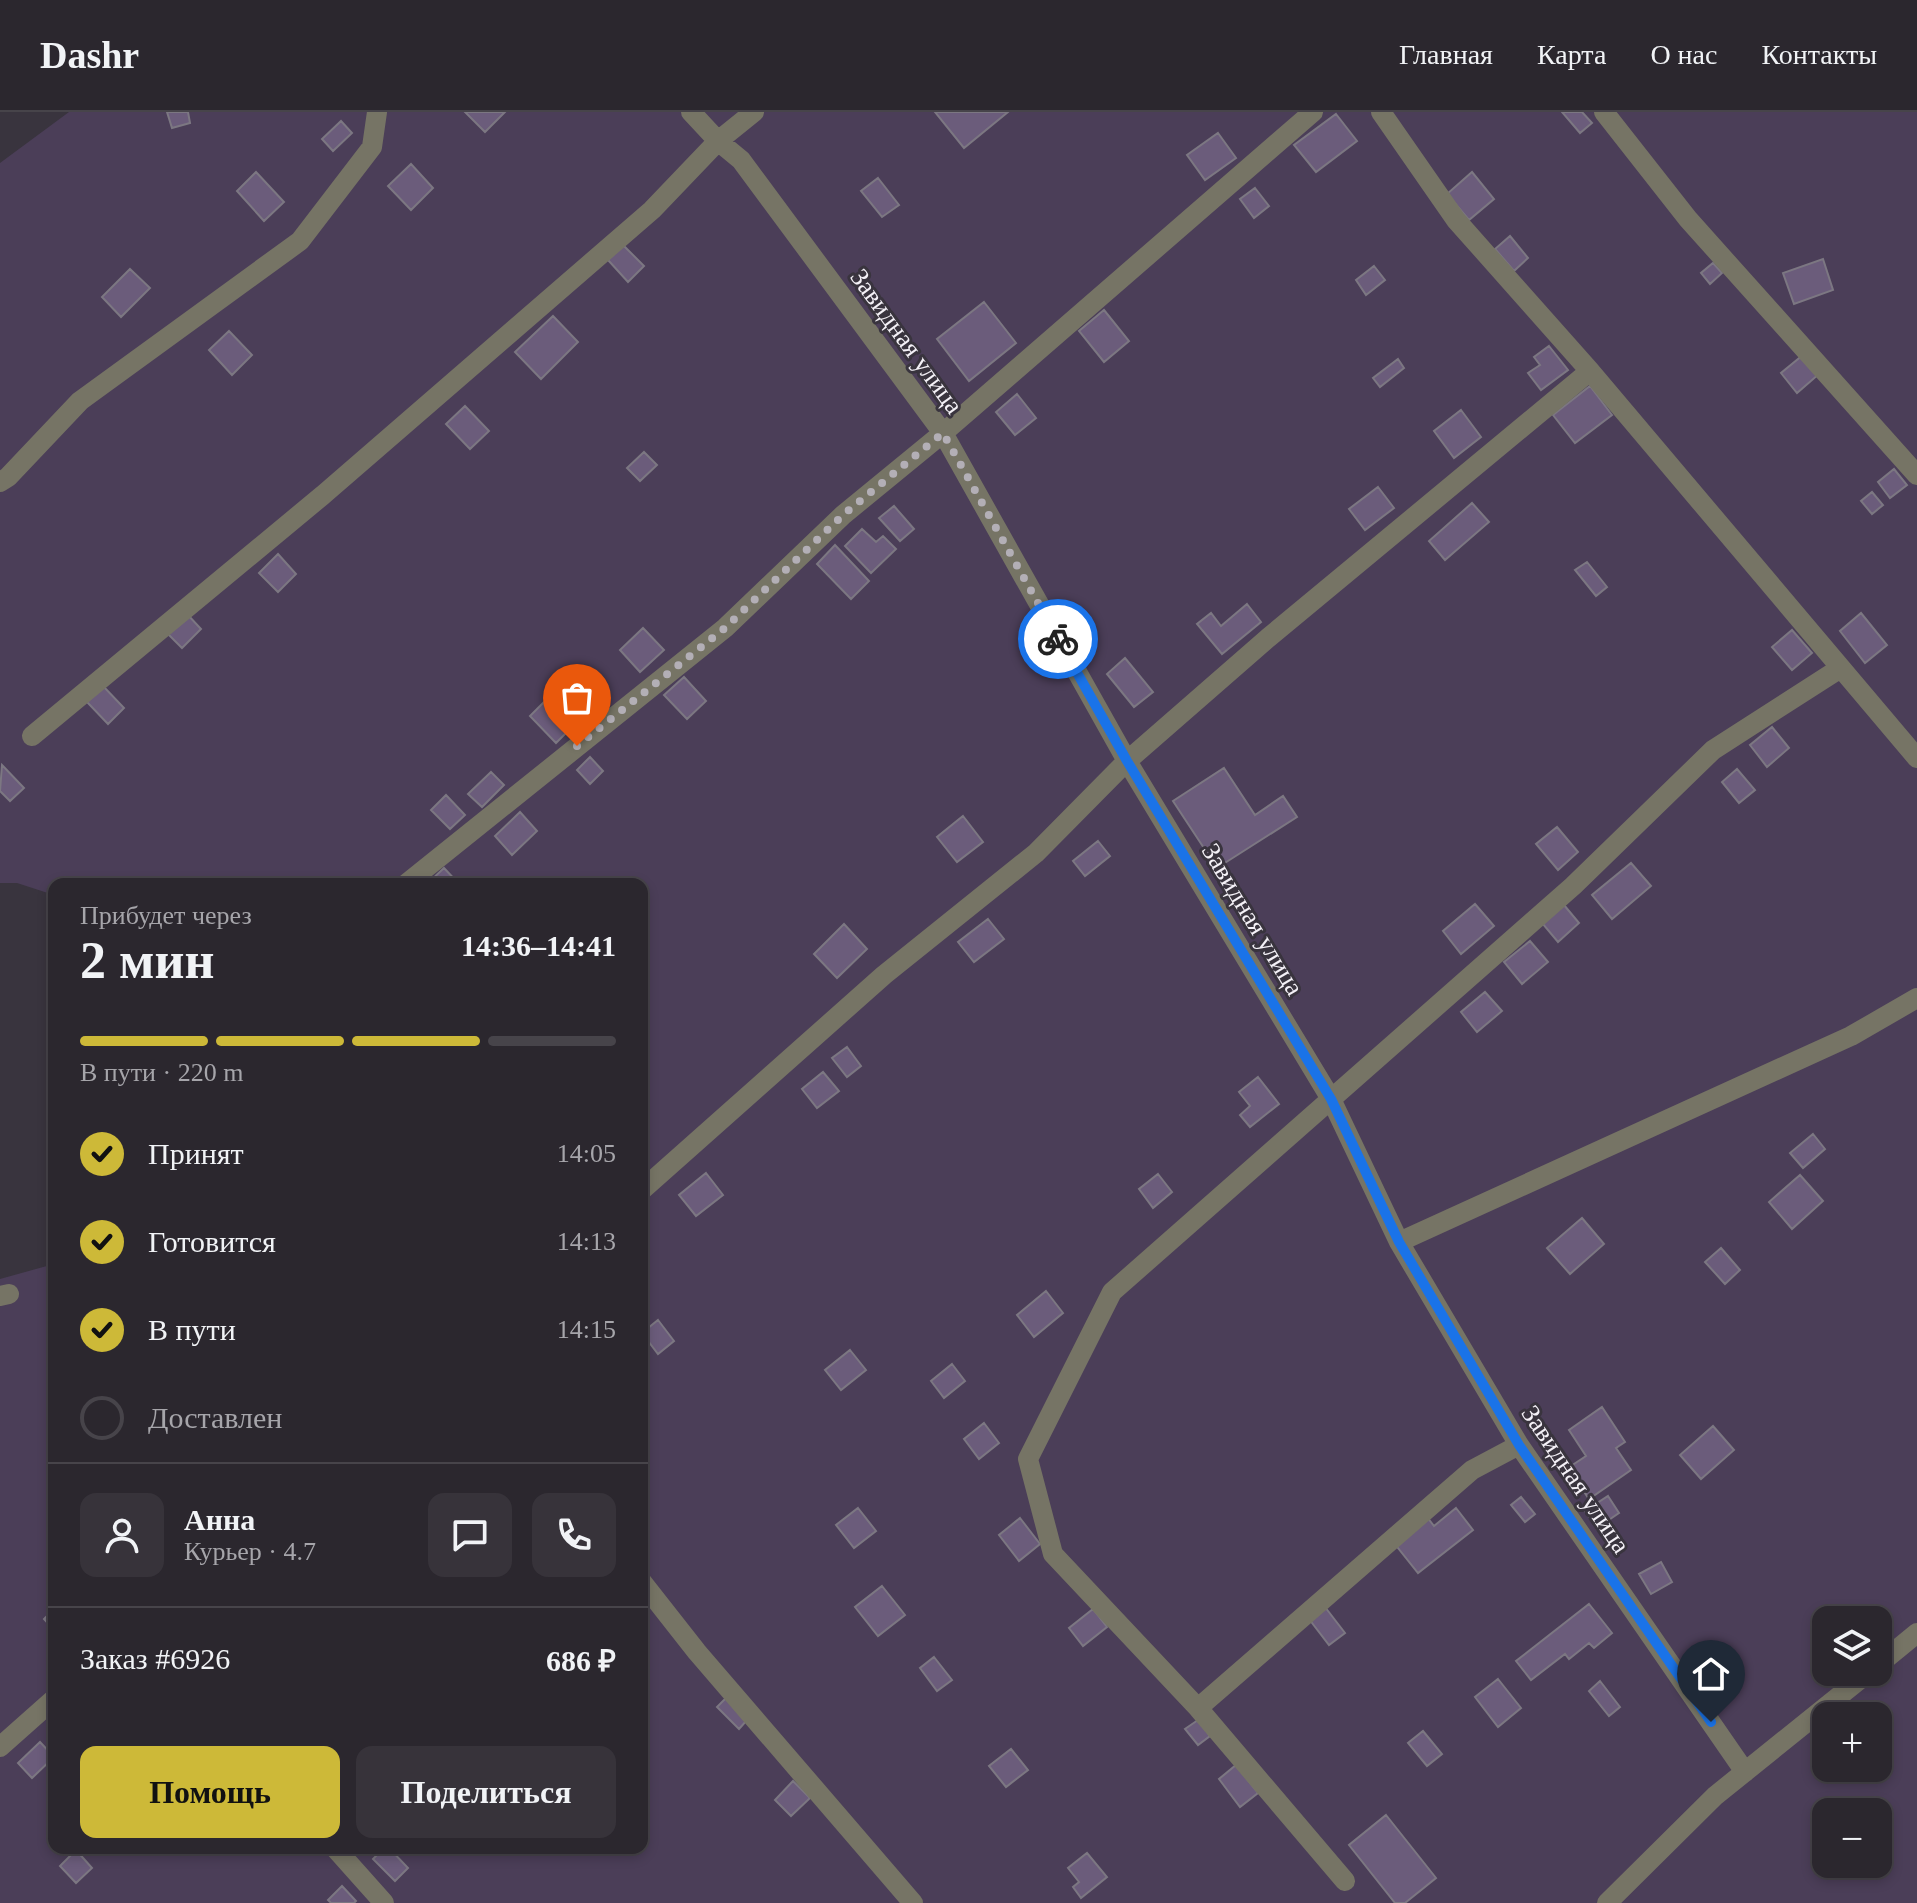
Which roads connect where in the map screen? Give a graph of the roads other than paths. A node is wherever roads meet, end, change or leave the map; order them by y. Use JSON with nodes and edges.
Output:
{"nodes":[{"id":1,"x":377,"y":112,"type":"edge"},
{"id":2,"x":691,"y":112,"type":"edge"},
{"id":3,"x":754,"y":112,"type":"edge"},
{"id":4,"x":1313,"y":112,"type":"edge"},
{"id":5,"x":1381,"y":112,"type":"edge"},
{"id":6,"x":1604,"y":112,"type":"edge"},
{"id":7,"x":718,"y":141,"type":"junction"},
{"id":8,"x":1590,"y":371,"type":"junction"},
{"id":9,"x":943,"y":433,"type":"junction"},
{"id":10,"x":1917,"y":475,"type":"edge"},
{"id":11,"x":0,"y":482,"type":"edge"},
{"id":12,"x":1839,"y":669,"type":"junction"},
{"id":13,"x":32,"y":736,"type":"dead end"},
{"id":14,"x":1917,"y":758,"type":"edge"},
{"id":15,"x":1127,"y":761,"type":"junction"},
{"id":16,"x":413,"y":878,"type":"edge"},
{"id":17,"x":1917,"y":998,"type":"edge"},
{"id":18,"x":1331,"y":1099,"type":"junction"},
{"id":19,"x":648,"y":1185,"type":"edge"},
{"id":20,"x":1399,"y":1242,"type":"junction"},
{"id":21,"x":1519,"y":1445,"type":"junction"},
{"id":22,"x":648,"y":1590,"type":"edge"},
{"id":23,"x":1917,"y":1633,"type":"edge"},
{"id":24,"x":1892,"y":1654,"type":"edge"},
{"id":25,"x":1852,"y":1686,"type":"edge"},
{"id":26,"x":48,"y":1704,"type":"edge"},
{"id":27,"x":1198,"y":1708,"type":"junction"},
{"id":28,"x":0,"y":1747,"type":"edge"},
{"id":29,"x":1745,"y":1772,"type":"junction"},
{"id":30,"x":340,"y":1854,"type":"edge"},
{"id":31,"x":1345,"y":1881,"type":"dead end"},
{"id":32,"x":384,"y":1903,"type":"edge"},
{"id":33,"x":913,"y":1903,"type":"edge"},
{"id":34,"x":1607,"y":1903,"type":"edge"}],
"edges":[{"from":1,"to":11,"type":"lane"},
{"from":2,"to":7,"type":"lane","name":"Завидная улица"},
{"from":3,"to":7,"type":"lane"},
{"from":4,"to":9,"type":"lane"},
{"from":5,"to":8,"type":"lane"},
{"from":6,"to":10,"type":"lane"},
{"from":7,"to":9,"type":"lane","name":"Завидная улица"},
{"from":7,"to":13,"type":"lane"},
{"from":8,"to":12,"type":"lane"},
{"from":8,"to":15,"type":"lane"},
{"from":9,"to":15,"type":"lane","name":"Завидная улица"},
{"from":9,"to":16,"type":"lane"},
{"from":12,"to":14,"type":"lane"},
{"from":12,"to":18,"type":"lane"},
{"from":15,"to":18,"type":"lane","name":"Завидная улица"},
{"from":15,"to":19,"type":"lane"},
{"from":17,"to":20,"type":"lane"},
{"from":18,"to":20,"type":"lane","name":"Завидная улица"},
{"from":18,"to":27,"type":"lane"},
{"from":20,"to":21,"type":"lane","name":"Завидная улица"},
{"from":21,"to":27,"type":"lane"},
{"from":21,"to":29,"type":"lane","name":"Завидная улица"},
{"from":22,"to":33,"type":"lane"},
{"from":23,"to":24,"type":"lane"},
{"from":25,"to":29,"type":"lane"},
{"from":26,"to":28,"type":"lane"},
{"from":27,"to":31,"type":"lane"},
{"from":29,"to":34,"type":"lane"},
{"from":30,"to":32,"type":"lane"}]}
